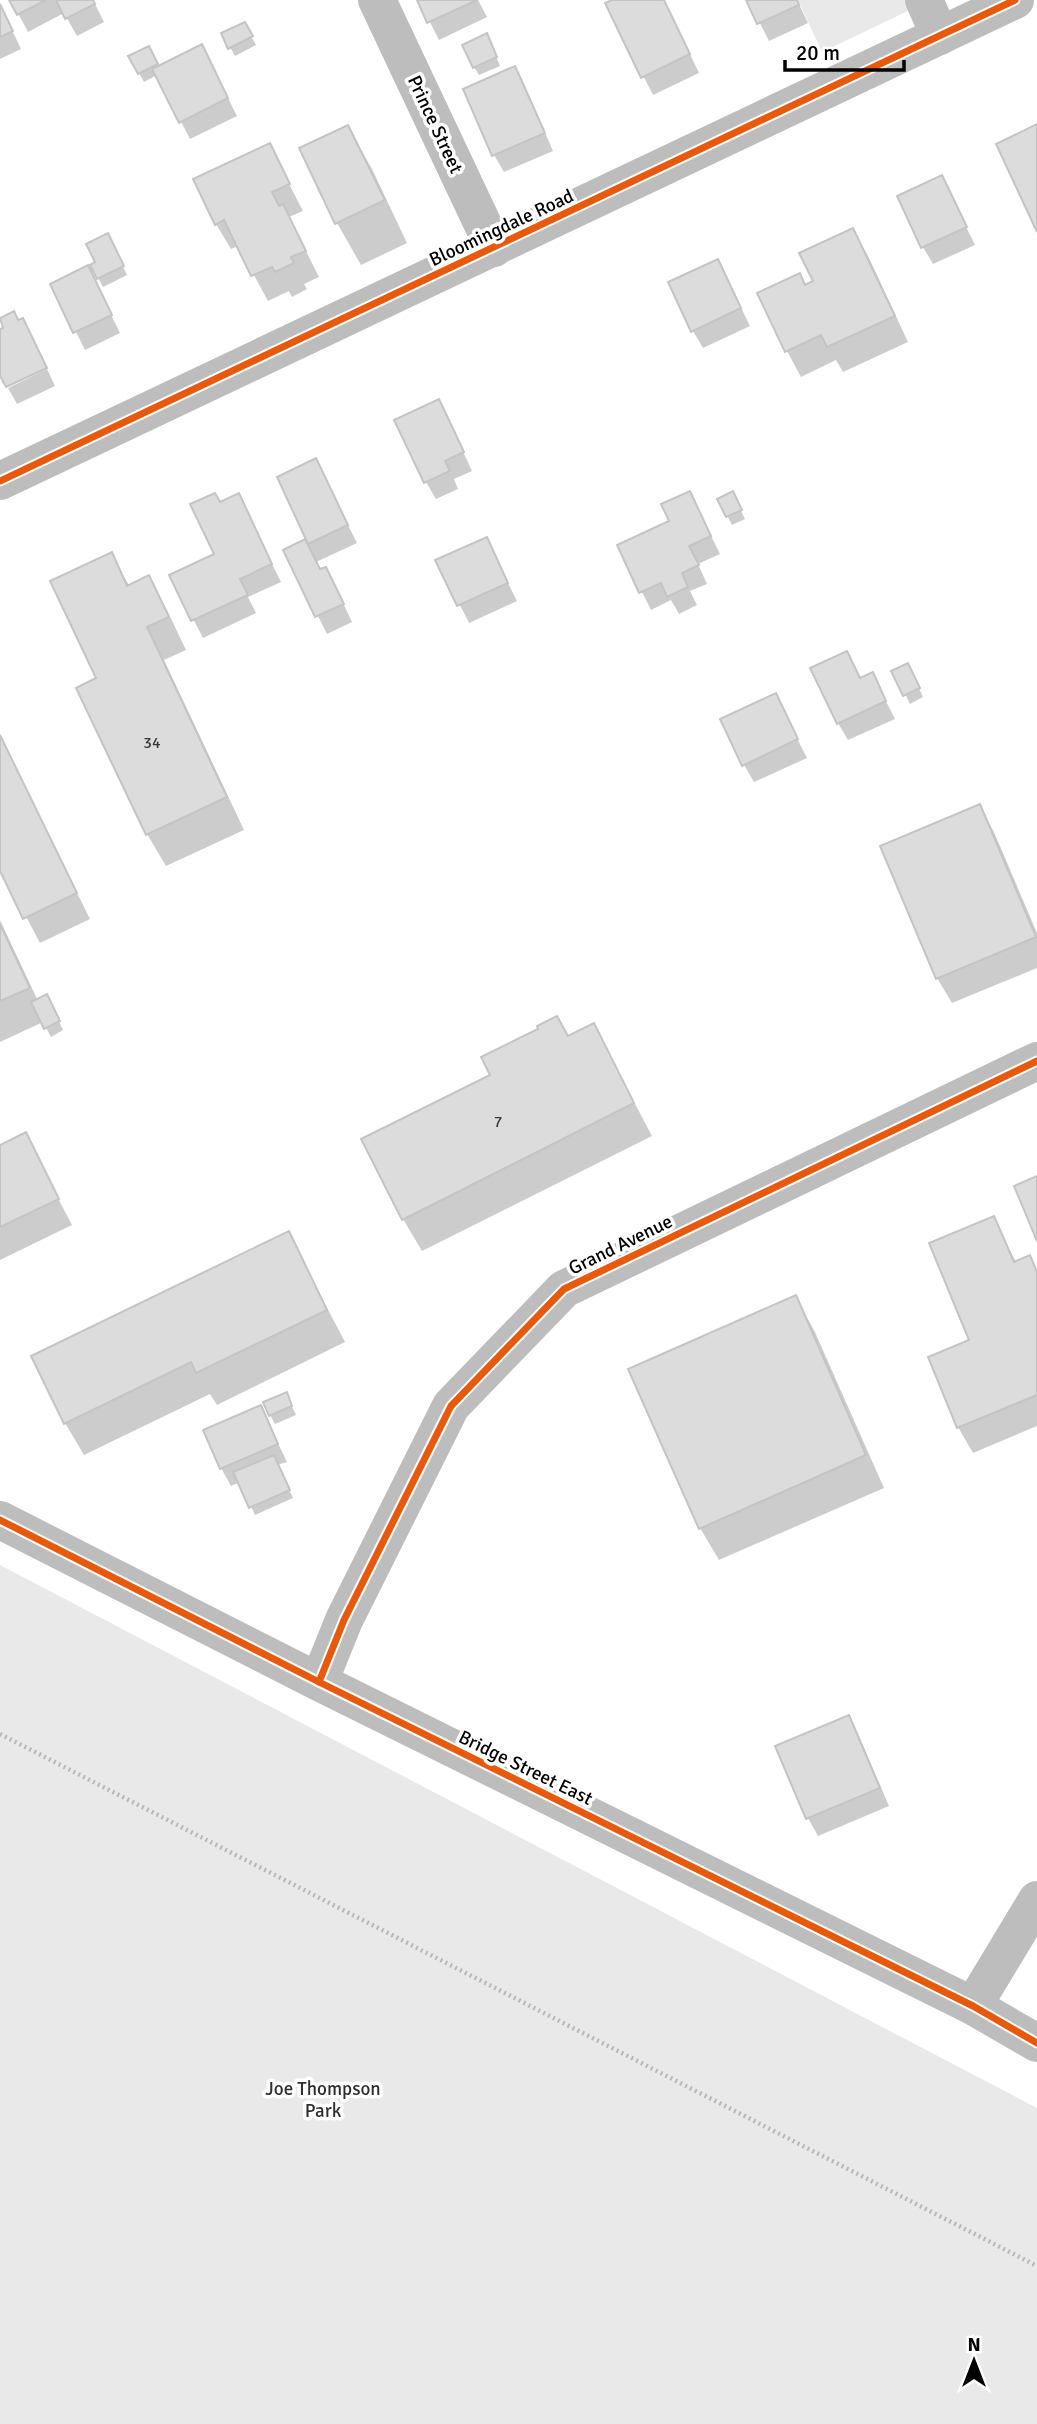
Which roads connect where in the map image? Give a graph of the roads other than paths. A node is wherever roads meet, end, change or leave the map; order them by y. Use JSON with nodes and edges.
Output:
{"nodes":[{"id":1,"x":377,"y":0,"type":"edge"},
{"id":2,"x":924,"y":0,"type":"edge"},
{"id":3,"x":1014,"y":0,"type":"edge"},
{"id":4,"x":940,"y":36,"type":"junction"},
{"id":5,"x":494,"y":248,"type":"junction"},
{"id":6,"x":0,"y":481,"type":"edge"},
{"id":7,"x":1037,"y":1061,"type":"edge"},
{"id":8,"x":0,"y":1520,"type":"edge"},
{"id":9,"x":319,"y":1682,"type":"junction"},
{"id":10,"x":1037,"y":1900,"type":"edge"},
{"id":11,"x":973,"y":2006,"type":"junction"},
{"id":12,"x":1037,"y":2043,"type":"edge"}],
"edges":[{"from":1,"to":5,"type":"main road","name":"Prince Street"},
{"from":2,"to":4,"type":"main road"},
{"from":3,"to":4,"type":"main road","name":"Bloomingdale Road"},
{"from":4,"to":5,"type":"main road","name":"Bloomingdale Road"},
{"from":5,"to":6,"type":"main road","name":"Bloomingdale Road"},
{"from":7,"to":9,"type":"main road","name":"Grand Avenue"},
{"from":8,"to":9,"type":"main road","name":"Bridge Street East"},
{"from":9,"to":11,"type":"main road","name":"Bridge Street East"},
{"from":10,"to":11,"type":"main road"},
{"from":11,"to":12,"type":"main road","name":"Bridge Street East"}]}
